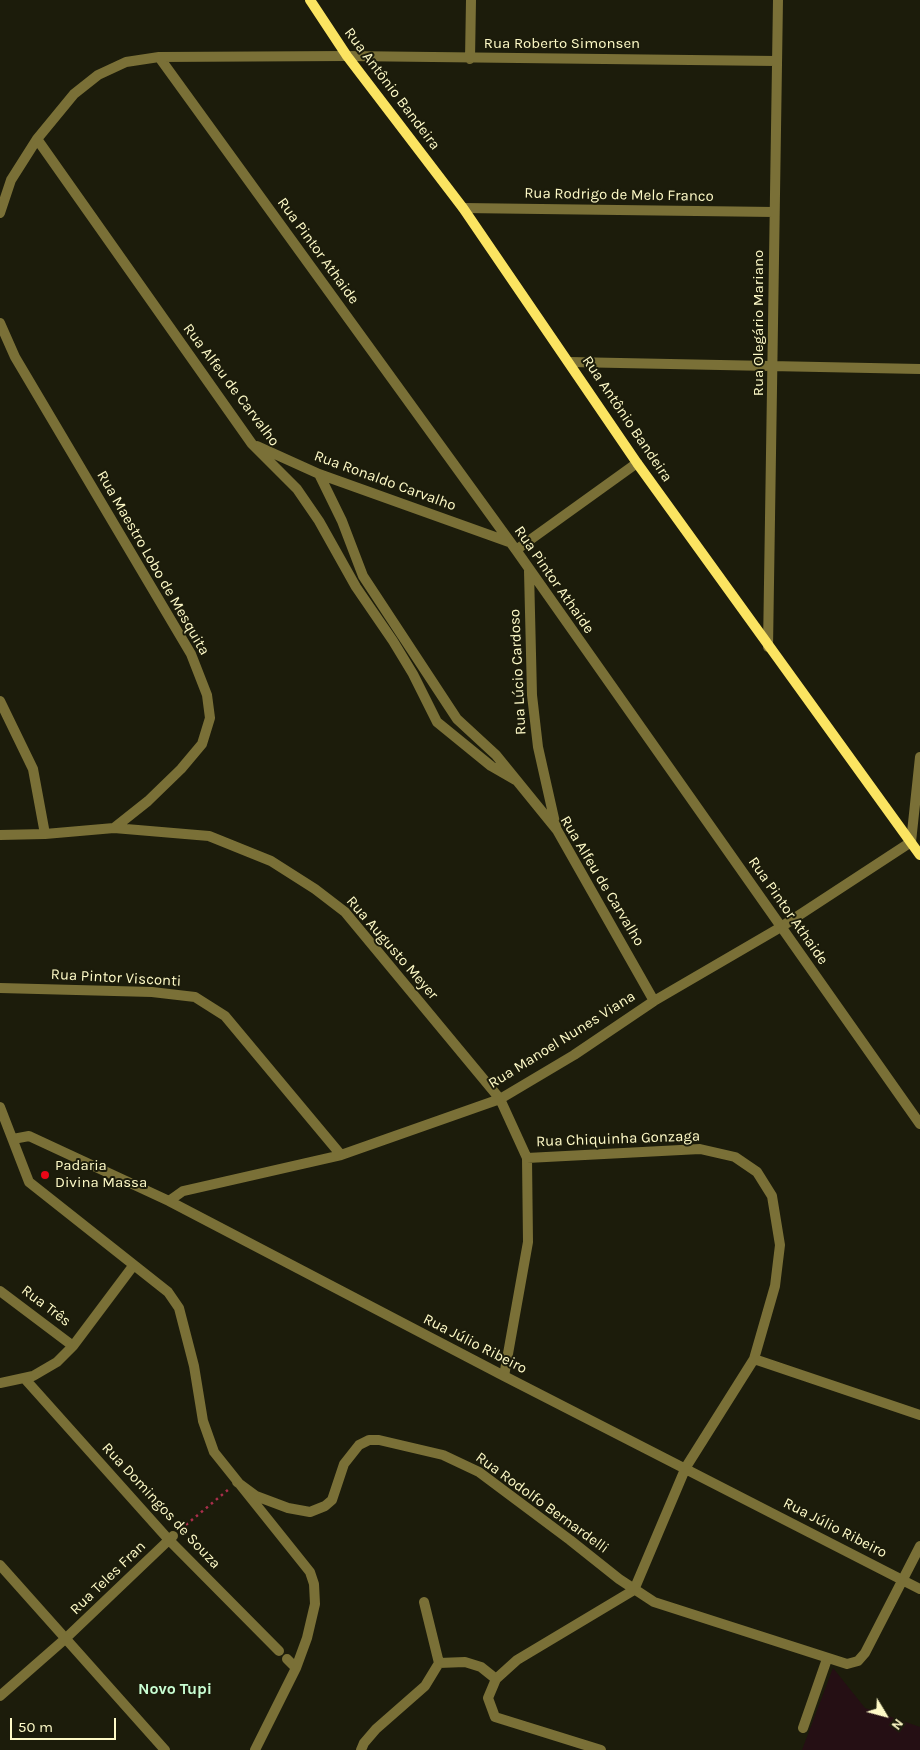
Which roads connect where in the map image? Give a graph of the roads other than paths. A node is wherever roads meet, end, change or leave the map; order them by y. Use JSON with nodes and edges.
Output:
{"nodes":[{"id":1,"x":310,"y":0,"type":"edge"},
{"id":2,"x":471,"y":0,"type":"edge"},
{"id":3,"x":778,"y":0,"type":"edge"},
{"id":4,"x":348,"y":56,"type":"junction"},
{"id":5,"x":160,"y":57,"type":"junction"},
{"id":6,"x":470,"y":59,"type":"junction"},
{"id":7,"x":776,"y":61,"type":"junction"},
{"id":8,"x":37,"y":139,"type":"junction"},
{"id":9,"x":463,"y":208,"type":"junction"},
{"id":10,"x":774,"y":212,"type":"junction"},
{"id":11,"x":0,"y":213,"type":"edge"},
{"id":12,"x":0,"y":323,"type":"edge"},
{"id":13,"x":570,"y":362,"type":"junction"},
{"id":14,"x":774,"y":366,"type":"junction"},
{"id":15,"x":920,"y":368,"type":"edge"},
{"id":16,"x":252,"y":444,"type":"junction"},
{"id":17,"x":638,"y":464,"type":"junction"},
{"id":18,"x":319,"y":474,"type":"junction"},
{"id":19,"x":512,"y":546,"type":"junction"},
{"id":20,"x":528,"y":570,"type":"junction"},
{"id":21,"x":768,"y":647,"type":"junction"},
{"id":22,"x":0,"y":701,"type":"edge"},
{"id":23,"x":920,"y":756,"type":"edge"},
{"id":24,"x":517,"y":781,"type":"junction"},
{"id":25,"x":114,"y":828,"type":"junction"},
{"id":26,"x":557,"y":830,"type":"junction"},
{"id":27,"x":45,"y":834,"type":"junction"},
{"id":28,"x":0,"y":835,"type":"edge"},
{"id":29,"x":910,"y":842,"type":"junction"},
{"id":30,"x":920,"y":855,"type":"edge"},
{"id":31,"x":782,"y":927,"type":"junction"},
{"id":32,"x":0,"y":988,"type":"edge"},
{"id":33,"x":654,"y":1001,"type":"junction"},
{"id":34,"x":500,"y":1099,"type":"junction"},
{"id":35,"x":0,"y":1106,"type":"edge"},
{"id":36,"x":920,"y":1124,"type":"edge"},
{"id":37,"x":13,"y":1139,"type":"junction"},
{"id":38,"x":341,"y":1155,"type":"junction"},
{"id":39,"x":527,"y":1158,"type":"junction"},
{"id":40,"x":169,"y":1200,"type":"junction"},
{"id":41,"x":133,"y":1266,"type":"junction"},
{"id":42,"x":0,"y":1290,"type":"edge"},
{"id":43,"x":73,"y":1346,"type":"junction"},
{"id":44,"x":754,"y":1359,"type":"junction"},
{"id":45,"x":504,"y":1376,"type":"junction"},
{"id":46,"x":25,"y":1379,"type":"junction"},
{"id":47,"x":0,"y":1383,"type":"edge"},
{"id":48,"x":920,"y":1415,"type":"edge"},
{"id":49,"x":686,"y":1467,"type":"junction"},
{"id":50,"x":237,"y":1482,"type":"junction"},
{"id":51,"x":172,"y":1538,"type":"junction"},
{"id":52,"x":920,"y":1546,"type":"edge"},
{"id":53,"x":0,"y":1565,"type":"edge"},
{"id":54,"x":902,"y":1580,"type":"junction"},
{"id":55,"x":920,"y":1589,"type":"edge"},
{"id":56,"x":634,"y":1590,"type":"junction"},
{"id":57,"x":424,"y":1602,"type":"dead end"},
{"id":58,"x":65,"y":1639,"type":"junction"},
{"id":59,"x":279,"y":1651,"type":"dead end"},
{"id":60,"x":287,"y":1659,"type":"dead end"},
{"id":61,"x":827,"y":1659,"type":"junction"},
{"id":62,"x":439,"y":1663,"type":"junction"},
{"id":63,"x":296,"y":1668,"type":"junction"},
{"id":64,"x":496,"y":1679,"type":"junction"},
{"id":65,"x":0,"y":1696,"type":"edge"},
{"id":66,"x":803,"y":1728,"type":"dead end"},
{"id":67,"x":165,"y":1750,"type":"edge"},
{"id":68,"x":255,"y":1750,"type":"edge"},
{"id":69,"x":361,"y":1750,"type":"edge"},
{"id":70,"x":601,"y":1750,"type":"edge"}],
"edges":[{"from":1,"to":4,"type":"street","name":"Rua Antônio Bandeira"},
{"from":2,"to":6,"type":"street"},
{"from":3,"to":7,"type":"street","name":"Rua Olegário Mariano"},
{"from":4,"to":5,"type":"street"},
{"from":4,"to":6,"type":"street","name":"Rua Roberto Simonsen"},
{"from":4,"to":9,"type":"street","name":"Rua Antônio Bandeira"},
{"from":5,"to":8,"type":"street"},
{"from":5,"to":19,"type":"street","name":"Rua Pintor Athaide"},
{"from":6,"to":7,"type":"street","name":"Rua Roberto Simonsen"},
{"from":7,"to":10,"type":"street","name":"Rua Olegário Mariano"},
{"from":8,"to":11,"type":"street"},
{"from":8,"to":16,"type":"street","name":"Rua Alfeu de Carvalho"},
{"from":9,"to":10,"type":"street","name":"Rua Rodrigo de Melo Franco"},
{"from":9,"to":13,"type":"street","name":"Rua Antônio Bandeira"},
{"from":10,"to":14,"type":"street","name":"Rua Olegário Mariano"},
{"from":12,"to":25,"type":"street","name":"Rua Maestro Lobo de Mesquita"},
{"from":13,"to":14,"type":"street"},
{"from":13,"to":17,"type":"street","name":"Rua Antônio Bandeira"},
{"from":14,"to":15,"type":"street"},
{"from":14,"to":21,"type":"street","name":"Rua Olegário Mariano"},
{"from":16,"to":18,"type":"street","name":"Rua Ronaldo Carvalho"},
{"from":16,"to":24,"type":"street","name":"Rua Alfeu de Carvalho"},
{"from":17,"to":19,"type":"street"},
{"from":17,"to":21,"type":"street","name":"Rua Antônio Bandeira"},
{"from":18,"to":19,"type":"street","name":"Rua Ronaldo Carvalho"},
{"from":18,"to":24,"type":"street","name":"Rua Alfeu de Carvalho"},
{"from":19,"to":20,"type":"street","name":"Rua Pintor Athaide"},
{"from":20,"to":26,"type":"street","name":"Rua Lúcio Cardoso"},
{"from":20,"to":31,"type":"street","name":"Rua Pintor Athaide"},
{"from":21,"to":29,"type":"street","name":"Rua Antônio Bandeira"},
{"from":22,"to":27,"type":"street"},
{"from":23,"to":29,"type":"street"},
{"from":24,"to":26,"type":"street","name":"Rua Alfeu de Carvalho"},
{"from":25,"to":27,"type":"street","name":"Rua Augusto Meyer"},
{"from":25,"to":34,"type":"street","name":"Rua Augusto Meyer"},
{"from":26,"to":33,"type":"street","name":"Rua Alfeu de Carvalho"},
{"from":27,"to":28,"type":"street","name":"Rua Augusto Meyer"},
{"from":29,"to":30,"type":"street","name":"Rua Antônio Bandeira"},
{"from":29,"to":31,"type":"street","name":"Rua Manoel Nunes Viana"},
{"from":31,"to":33,"type":"street","name":"Rua Manoel Nunes Viana"},
{"from":31,"to":36,"type":"street","name":"Rua Pintor Athaide"},
{"from":32,"to":38,"type":"street","name":"Rua Pintor Visconti"},
{"from":33,"to":34,"type":"street","name":"Rua Manoel Nunes Viana"},
{"from":34,"to":38,"type":"street","name":"Rua Manoel Nunes Viana"},
{"from":34,"to":39,"type":"street","name":"Rua Augusto Meyer"},
{"from":35,"to":37,"type":"street"},
{"from":37,"to":40,"type":"street","name":"Rua Júlio Ribeiro"},
{"from":37,"to":41,"type":"street"},
{"from":38,"to":40,"type":"street","name":"Rua Manoel Nunes Viana"},
{"from":39,"to":44,"type":"street","name":"Rua Chiquinha Gonzaga"},
{"from":39,"to":45,"type":"street"},
{"from":40,"to":45,"type":"street","name":"Rua Júlio Ribeiro"},
{"from":41,"to":43,"type":"street"},
{"from":41,"to":50,"type":"street"},
{"from":42,"to":43,"type":"street","name":"Rua Três"},
{"from":43,"to":46,"type":"street"},
{"from":44,"to":48,"type":"street"},
{"from":44,"to":49,"type":"street","name":"Rua Chiquinha Gonzaga"},
{"from":45,"to":49,"type":"street","name":"Rua Júlio Ribeiro"},
{"from":46,"to":47,"type":"street"},
{"from":46,"to":51,"type":"street","name":"Rua Domingos de Souza"},
{"from":49,"to":54,"type":"street","name":"Rua Júlio Ribeiro"},
{"from":49,"to":56,"type":"street","name":"Rua Chiquinha Gonzaga"},
{"from":50,"to":56,"type":"street","name":"Rua Rodolfo Bernardelli"},
{"from":50,"to":63,"type":"street"},
{"from":51,"to":58,"type":"street","name":"Rua Teles Fran"},
{"from":51,"to":59,"type":"street","name":"Rua Domingos de Souza"},
{"from":52,"to":54,"type":"street"},
{"from":53,"to":58,"type":"street"},
{"from":54,"to":55,"type":"street","name":"Rua Júlio Ribeiro"},
{"from":54,"to":61,"type":"street","name":"Rua Rodolfo Bernardelli"},
{"from":56,"to":61,"type":"street","name":"Rua Rodolfo Bernardelli"},
{"from":56,"to":64,"type":"street"},
{"from":57,"to":62,"type":"street"},
{"from":58,"to":65,"type":"street","name":"Rua Teles Fran"},
{"from":58,"to":67,"type":"street"},
{"from":60,"to":63,"type":"street"},
{"from":61,"to":66,"type":"street"},
{"from":62,"to":64,"type":"street"},
{"from":62,"to":69,"type":"street"},
{"from":63,"to":68,"type":"street"},
{"from":64,"to":70,"type":"street"}]}
